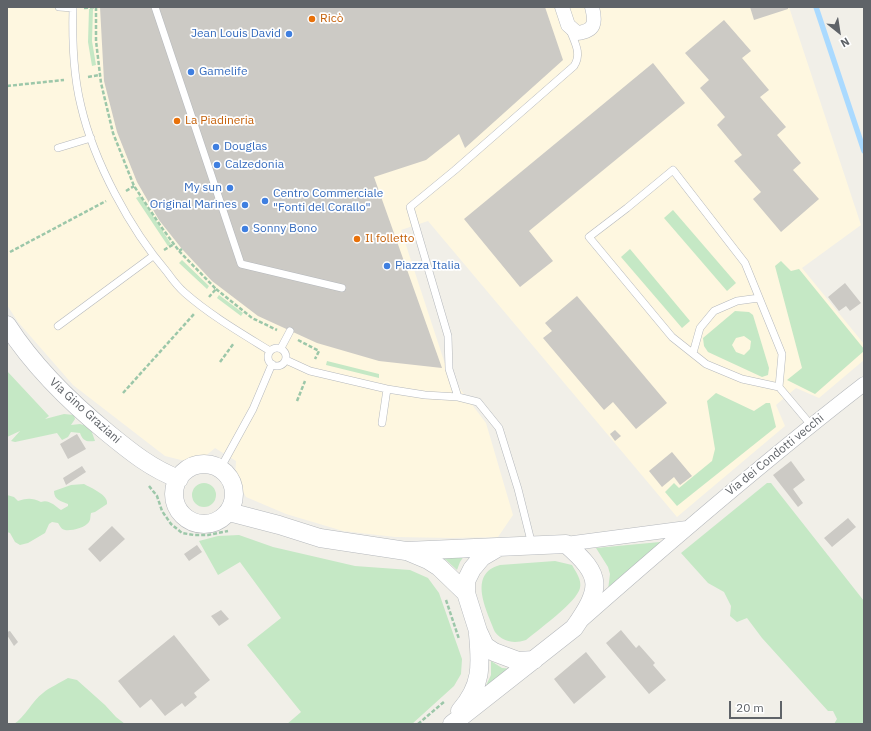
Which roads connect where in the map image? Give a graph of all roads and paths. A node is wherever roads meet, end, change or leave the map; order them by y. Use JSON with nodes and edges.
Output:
{"nodes":[{"id":1,"x":60,"y":7,"type":"edge"},
{"id":2,"x":73,"y":7,"type":"edge"},
{"id":3,"x":96,"y":7,"type":"edge"},
{"id":4,"x":155,"y":7,"type":"edge"},
{"id":5,"x":562,"y":7,"type":"edge"},
{"id":6,"x":592,"y":7,"type":"edge"},
{"id":7,"x":568,"y":25,"type":"junction"},
{"id":8,"x":100,"y":76,"type":"junction"},
{"id":9,"x":87,"y":77,"type":"dead end"},
{"id":10,"x":68,"y":80,"type":"dead end"},
{"id":11,"x":7,"y":86,"type":"edge"},
{"id":12,"x":117,"y":132,"type":"dead end"},
{"id":13,"x":113,"y":133,"type":"junction"},
{"id":14,"x":91,"y":138,"type":"junction"},
{"id":15,"x":58,"y":148,"type":"dead end"},
{"id":16,"x":134,"y":186,"type":"junction"},
{"id":17,"x":124,"y":192,"type":"dead end"},
{"id":18,"x":108,"y":200,"type":"dead end"},
{"id":19,"x":174,"y":244,"type":"junction"},
{"id":20,"x":162,"y":251,"type":"dead end"},
{"id":21,"x":10,"y":252,"type":"dead end"},
{"id":22,"x":153,"y":256,"type":"junction"},
{"id":23,"x":342,"y":288,"type":"dead end"},
{"id":24,"x":216,"y":289,"type":"junction"},
{"id":25,"x":208,"y":298,"type":"dead end"},
{"id":26,"x":759,"y":298,"type":"junction"},
{"id":27,"x":195,"y":312,"type":"dead end"},
{"id":28,"x":7,"y":325,"type":"edge"},
{"id":29,"x":58,"y":326,"type":"dead end"},
{"id":30,"x":289,"y":333,"type":"junction"},
{"id":31,"x":234,"y":343,"type":"dead end"},
{"id":32,"x":281,"y":348,"type":"junction"},
{"id":33,"x":270,"y":351,"type":"junction"},
{"id":34,"x":693,"y":353,"type":"junction"},
{"id":35,"x":315,"y":359,"type":"dead end"},
{"id":36,"x":286,"y":360,"type":"junction"},
{"id":37,"x":220,"y":362,"type":"dead end"},
{"id":38,"x":272,"y":364,"type":"junction"},
{"id":39,"x":306,"y":379,"type":"dead end"},
{"id":40,"x":864,"y":384,"type":"edge"},
{"id":41,"x":779,"y":387,"type":"junction"},
{"id":42,"x":387,"y":389,"type":"junction"},
{"id":43,"x":123,"y":393,"type":"dead end"},
{"id":44,"x":458,"y":397,"type":"junction"},
{"id":45,"x":297,"y":401,"type":"dead end"},
{"id":46,"x":382,"y":423,"type":"dead end"},
{"id":47,"x":811,"y":425,"type":"junction"},
{"id":48,"x":220,"y":469,"type":"junction"},
{"id":49,"x":178,"y":479,"type":"junction"},
{"id":50,"x":229,"y":512,"type":"junction"},
{"id":51,"x":687,"y":528,"type":"junction"},
{"id":52,"x":566,"y":544,"type":"junction"},
{"id":53,"x":532,"y":545,"type":"junction"},
{"id":54,"x":500,"y":547,"type":"junction"},
{"id":55,"x":406,"y":551,"type":"junction"},
{"id":56,"x":466,"y":593,"type":"junction"},
{"id":57,"x":446,"y":598,"type":"dead end"},
{"id":58,"x":574,"y":628,"type":"junction"},
{"id":59,"x":478,"y":631,"type":"junction"},
{"id":60,"x":460,"y":640,"type":"dead end"},
{"id":61,"x":534,"y":660,"type":"junction"},
{"id":62,"x":450,"y":696,"type":"dead end"},
{"id":63,"x":418,"y":724,"type":"edge"},
{"id":64,"x":448,"y":724,"type":"edge"},
{"id":65,"x":452,"y":724,"type":"edge"}],
"edges":[{"from":1,"to":2,"type":"lane"},
{"from":2,"to":14,"type":"lane"},
{"from":3,"to":8,"type":"path"},
{"from":4,"to":23,"type":"lane"},
{"from":5,"to":7,"type":"street"},
{"from":6,"to":7,"type":"street"},
{"from":7,"to":44,"type":"lane"},
{"from":8,"to":9,"type":"path"},
{"from":8,"to":13,"type":"path"},
{"from":10,"to":11,"type":"path"},
{"from":12,"to":13,"type":"path"},
{"from":13,"to":16,"type":"path"},
{"from":14,"to":15,"type":"lane"},
{"from":14,"to":22,"type":"lane"},
{"from":16,"to":17,"type":"path"},
{"from":16,"to":19,"type":"path"},
{"from":18,"to":21,"type":"path"},
{"from":19,"to":20,"type":"path"},
{"from":19,"to":24,"type":"path"},
{"from":22,"to":29,"type":"lane"},
{"from":22,"to":33,"type":"lane"},
{"from":24,"to":25,"type":"path"},
{"from":24,"to":30,"type":"path"},
{"from":26,"to":34,"type":"lane"},
{"from":26,"to":34,"type":"lane"},
{"from":26,"to":41,"type":"lane"},
{"from":27,"to":43,"type":"path"},
{"from":28,"to":49,"type":"street","name":"Via Gino Graziani"},
{"from":30,"to":32,"type":"lane"},
{"from":30,"to":35,"type":"path"},
{"from":31,"to":37,"type":"path"},
{"from":32,"to":33,"type":"lane"},
{"from":32,"to":36,"type":"lane"},
{"from":33,"to":38,"type":"lane"},
{"from":34,"to":41,"type":"lane"},
{"from":36,"to":38,"type":"lane"},
{"from":36,"to":42,"type":"lane"},
{"from":38,"to":48,"type":"lane"},
{"from":39,"to":45,"type":"path"},
{"from":40,"to":47,"type":"street","name":"Via dei Condotti vecchi"},
{"from":41,"to":47,"type":"lane"},
{"from":42,"to":44,"type":"lane"},
{"from":42,"to":46,"type":"lane"},
{"from":44,"to":53,"type":"lane"},
{"from":47,"to":51,"type":"street","name":"Via dei Condotti vecchi"},
{"from":48,"to":49,"type":"street"},
{"from":48,"to":50,"type":"street"},
{"from":49,"to":50,"type":"street"},
{"from":50,"to":55,"type":"street"},
{"from":51,"to":52,"type":"street"},
{"from":51,"to":58,"type":"street","name":"Via dei Condotti vecchi"},
{"from":52,"to":53,"type":"street"},
{"from":52,"to":58,"type":"street"},
{"from":53,"to":54,"type":"street"},
{"from":54,"to":55,"type":"street"},
{"from":54,"to":56,"type":"street"},
{"from":55,"to":56,"type":"street"},
{"from":56,"to":59,"type":"street"},
{"from":57,"to":60,"type":"path"},
{"from":58,"to":61,"type":"street"},
{"from":59,"to":61,"type":"street"},
{"from":59,"to":64,"type":"street"},
{"from":61,"to":65,"type":"street"},
{"from":62,"to":63,"type":"path"}]}
